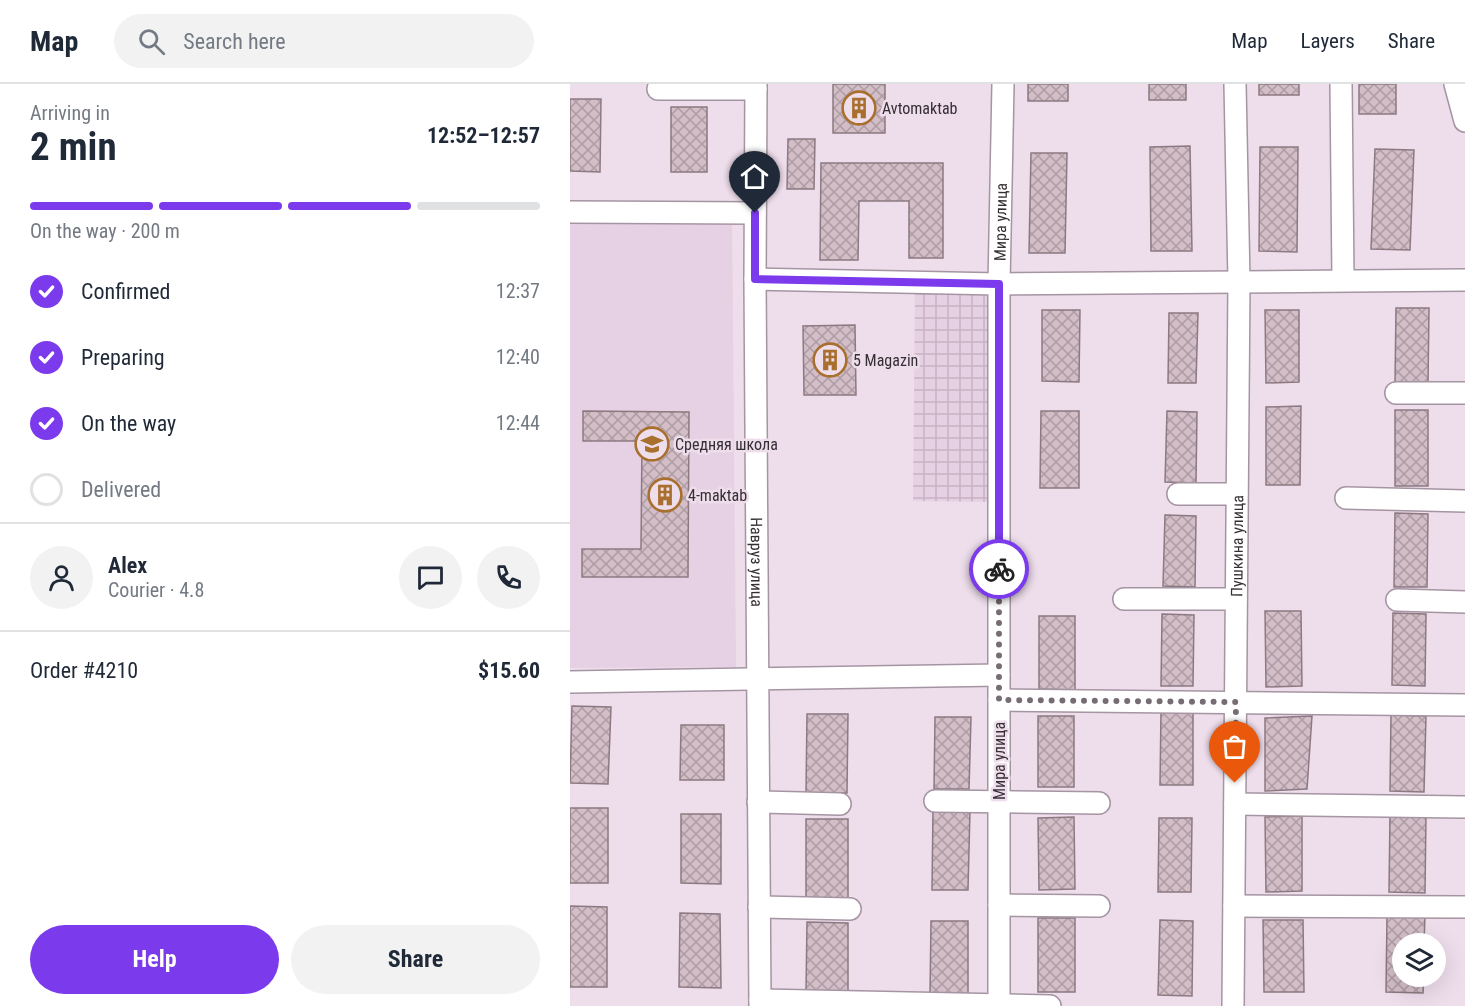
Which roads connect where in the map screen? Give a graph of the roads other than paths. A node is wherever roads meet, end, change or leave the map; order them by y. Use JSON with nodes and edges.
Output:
{"nodes":[{"id":1,"x":1003,"y":84,"type":"edge"},
{"id":2,"x":1235,"y":84,"type":"edge"},
{"id":3,"x":1341,"y":84,"type":"edge"},
{"id":4,"x":1455,"y":84,"type":"edge"},
{"id":5,"x":756,"y":87,"type":"edge"},
{"id":6,"x":658,"y":89,"type":"dead end"},
{"id":7,"x":1465,"y":121,"type":"edge"},
{"id":8,"x":570,"y":212,"type":"edge"},
{"id":9,"x":755,"y":213,"type":"junction"},
{"id":10,"x":755,"y":279,"type":"junction"},
{"id":11,"x":1343,"y":280,"type":"junction"},
{"id":12,"x":1465,"y":280,"type":"edge"},
{"id":13,"x":1239,"y":281,"type":"junction"},
{"id":14,"x":999,"y":284,"type":"junction"},
{"id":15,"x":1396,"y":393,"type":"dead end"},
{"id":16,"x":1465,"y":393,"type":"edge"},
{"id":17,"x":1178,"y":494,"type":"dead end"},
{"id":18,"x":1237,"y":494,"type":"junction"},
{"id":19,"x":1346,"y":498,"type":"dead end"},
{"id":20,"x":1465,"y":501,"type":"edge"},
{"id":21,"x":1124,"y":599,"type":"dead end"},
{"id":22,"x":1236,"y":599,"type":"junction"},
{"id":23,"x":1397,"y":600,"type":"dead end"},
{"id":24,"x":1465,"y":602,"type":"edge"},
{"id":25,"x":999,"y":675,"type":"junction"},
{"id":26,"x":757,"y":679,"type":"junction"},
{"id":27,"x":570,"y":682,"type":"edge"},
{"id":28,"x":999,"y":700,"type":"junction"},
{"id":29,"x":1236,"y":702,"type":"junction"},
{"id":30,"x":1465,"y":705,"type":"edge"},
{"id":31,"x":935,"y":801,"type":"dead end"},
{"id":32,"x":758,"y":802,"type":"junction"},
{"id":33,"x":999,"y":802,"type":"junction"},
{"id":34,"x":1099,"y":803,"type":"dead end"},
{"id":35,"x":840,"y":804,"type":"dead end"},
{"id":36,"x":1235,"y":804,"type":"junction"},
{"id":37,"x":1465,"y":807,"type":"edge"},
{"id":38,"x":999,"y":905,"type":"junction"},
{"id":39,"x":1099,"y":906,"type":"dead end"},
{"id":40,"x":1234,"y":906,"type":"junction"},
{"id":41,"x":759,"y":907,"type":"junction"},
{"id":42,"x":1465,"y":907,"type":"edge"},
{"id":43,"x":850,"y":909,"type":"dead end"},
{"id":44,"x":760,"y":1003,"type":"edge"},
{"id":45,"x":999,"y":1006,"type":"edge"},
{"id":46,"x":1050,"y":1006,"type":"edge"},
{"id":47,"x":1233,"y":1006,"type":"edge"}],
"edges":[{"from":1,"to":14,"type":"street","name":"Мира улица"},
{"from":2,"to":13,"type":"street","name":"Пушкина улица"},
{"from":3,"to":11,"type":"street"},
{"from":4,"to":7,"type":"street"},
{"from":5,"to":6,"type":"street"},
{"from":5,"to":9,"type":"street","name":"Навруз улица"},
{"from":8,"to":9,"type":"street"},
{"from":9,"to":10,"type":"street","name":"Навруз улица"},
{"from":10,"to":14,"type":"street"},
{"from":10,"to":26,"type":"street","name":"Навруз улица"},
{"from":11,"to":12,"type":"street"},
{"from":11,"to":13,"type":"street"},
{"from":13,"to":14,"type":"street"},
{"from":13,"to":18,"type":"street","name":"Пушкина улица"},
{"from":14,"to":25,"type":"street","name":"Мира улица"},
{"from":15,"to":16,"type":"street"},
{"from":17,"to":18,"type":"street"},
{"from":18,"to":22,"type":"street","name":"Пушкина улица"},
{"from":19,"to":20,"type":"street"},
{"from":21,"to":22,"type":"street"},
{"from":22,"to":29,"type":"street","name":"Пушкина улица"},
{"from":23,"to":24,"type":"street"},
{"from":25,"to":26,"type":"street"},
{"from":25,"to":28,"type":"street","name":"Мира улица"},
{"from":26,"to":27,"type":"street"},
{"from":26,"to":32,"type":"street","name":"Навруз улица"},
{"from":28,"to":29,"type":"street"},
{"from":28,"to":33,"type":"street","name":"Мира улица"},
{"from":29,"to":30,"type":"street"},
{"from":29,"to":36,"type":"street","name":"Пушкина улица"},
{"from":31,"to":33,"type":"street"},
{"from":32,"to":35,"type":"street"},
{"from":32,"to":41,"type":"street","name":"Навруз улица"},
{"from":33,"to":34,"type":"street"},
{"from":33,"to":38,"type":"street","name":"Мира улица"},
{"from":36,"to":37,"type":"street"},
{"from":36,"to":40,"type":"street","name":"Пушкина улица"},
{"from":38,"to":39,"type":"street"},
{"from":38,"to":45,"type":"street","name":"Мира улица"},
{"from":40,"to":42,"type":"street"},
{"from":40,"to":47,"type":"street","name":"Пушкина улица"},
{"from":41,"to":43,"type":"street"},
{"from":41,"to":44,"type":"street","name":"Навруз улица"},
{"from":44,"to":45,"type":"street"},
{"from":45,"to":46,"type":"street"}]}
